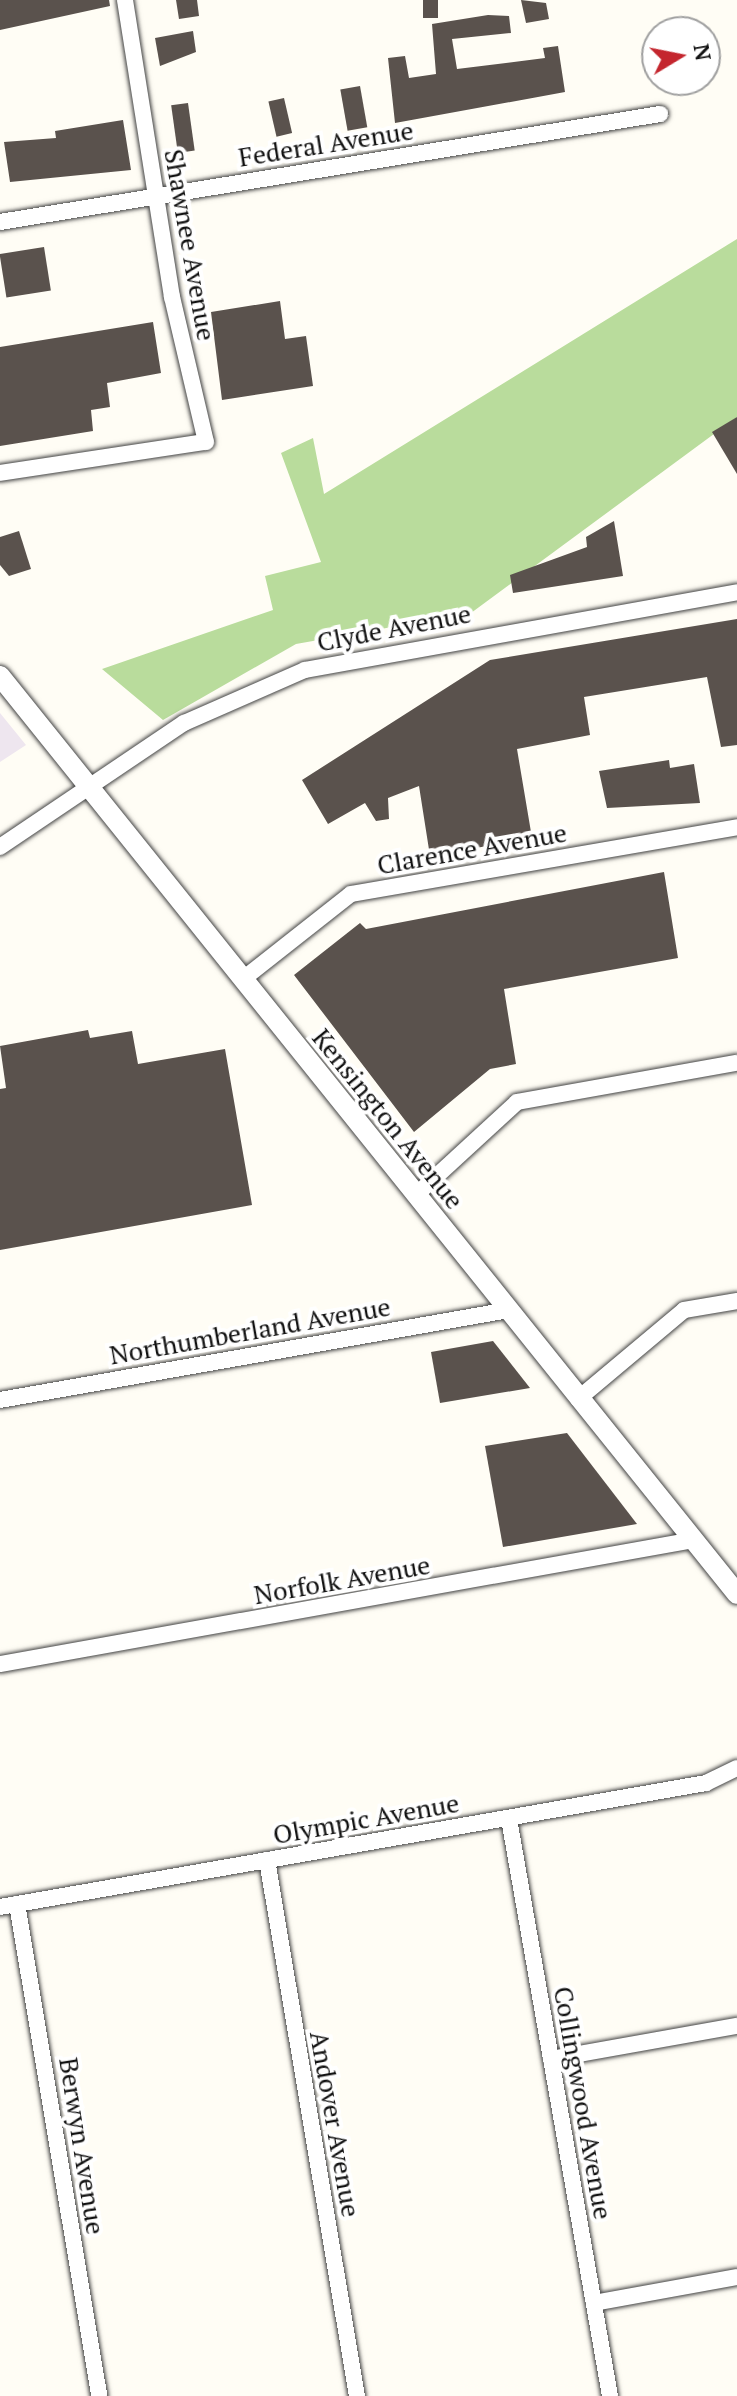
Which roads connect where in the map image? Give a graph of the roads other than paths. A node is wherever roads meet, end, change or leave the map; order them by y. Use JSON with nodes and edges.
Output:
{"nodes":[{"id":1,"x":125,"y":0,"type":"edge"},
{"id":2,"x":660,"y":114,"type":"dead end"},
{"id":3,"x":155,"y":196,"type":"junction"},
{"id":4,"x":0,"y":222,"type":"edge"},
{"id":5,"x":0,"y":473,"type":"edge"},
{"id":6,"x":737,"y":592,"type":"edge"},
{"id":7,"x":0,"y":676,"type":"edge"},
{"id":8,"x":91,"y":791,"type":"junction"},
{"id":9,"x":737,"y":827,"type":"edge"},
{"id":10,"x":0,"y":847,"type":"edge"},
{"id":11,"x":243,"y":979,"type":"junction"},
{"id":12,"x":737,"y":1063,"type":"edge"},
{"id":13,"x":416,"y":1195,"type":"junction"},
{"id":14,"x":737,"y":1301,"type":"edge"},
{"id":15,"x":509,"y":1310,"type":"junction"},
{"id":16,"x":578,"y":1399,"type":"junction"},
{"id":17,"x":0,"y":1400,"type":"edge"},
{"id":18,"x":693,"y":1540,"type":"junction"},
{"id":19,"x":737,"y":1594,"type":"edge"},
{"id":20,"x":0,"y":1664,"type":"edge"},
{"id":21,"x":737,"y":1768,"type":"edge"},
{"id":22,"x":509,"y":1819,"type":"junction"},
{"id":23,"x":267,"y":1860,"type":"junction"},
{"id":24,"x":17,"y":1904,"type":"junction"},
{"id":25,"x":0,"y":1907,"type":"edge"},
{"id":26,"x":737,"y":2026,"type":"edge"},
{"id":27,"x":551,"y":2059,"type":"junction"},
{"id":28,"x":737,"y":2277,"type":"edge"},
{"id":29,"x":594,"y":2303,"type":"junction"},
{"id":30,"x":99,"y":2396,"type":"edge"},
{"id":31,"x":357,"y":2396,"type":"edge"},
{"id":32,"x":610,"y":2396,"type":"edge"}],
"edges":[{"from":1,"to":3,"type":"street","name":"Shawnee Avenue"},
{"from":2,"to":3,"type":"street","name":"Federal Avenue"},
{"from":3,"to":4,"type":"street","name":"Federal Avenue"},
{"from":3,"to":5,"type":"street","name":"Shawnee Avenue"},
{"from":6,"to":8,"type":"street","name":"Clyde Avenue"},
{"from":7,"to":8,"type":"street","name":"Kensington Avenue"},
{"from":8,"to":10,"type":"street","name":"Clyde Avenue"},
{"from":8,"to":11,"type":"street","name":"Kensington Avenue"},
{"from":9,"to":11,"type":"street","name":"Clarence Avenue"},
{"from":11,"to":13,"type":"street","name":"Kensington Avenue"},
{"from":12,"to":13,"type":"street"},
{"from":13,"to":15,"type":"street","name":"Kensington Avenue"},
{"from":14,"to":16,"type":"street"},
{"from":15,"to":16,"type":"street","name":"Kensington Avenue"},
{"from":15,"to":17,"type":"street","name":"Northumberland Avenue"},
{"from":16,"to":18,"type":"street","name":"Kensington Avenue"},
{"from":18,"to":19,"type":"street","name":"Kensington Avenue"},
{"from":18,"to":20,"type":"street","name":"Norfolk Avenue"},
{"from":21,"to":22,"type":"street","name":"Olympic Avenue"},
{"from":22,"to":23,"type":"street","name":"Olympic Avenue"},
{"from":22,"to":27,"type":"street","name":"Collingwood Avenue"},
{"from":23,"to":24,"type":"street","name":"Olympic Avenue"},
{"from":23,"to":31,"type":"street","name":"Andover Avenue"},
{"from":24,"to":25,"type":"street","name":"Olympic Avenue"},
{"from":24,"to":30,"type":"street","name":"Berwyn Avenue"},
{"from":26,"to":27,"type":"street"},
{"from":27,"to":29,"type":"street","name":"Collingwood Avenue"},
{"from":28,"to":29,"type":"street"},
{"from":29,"to":32,"type":"street","name":"Collingwood Avenue"}]}
